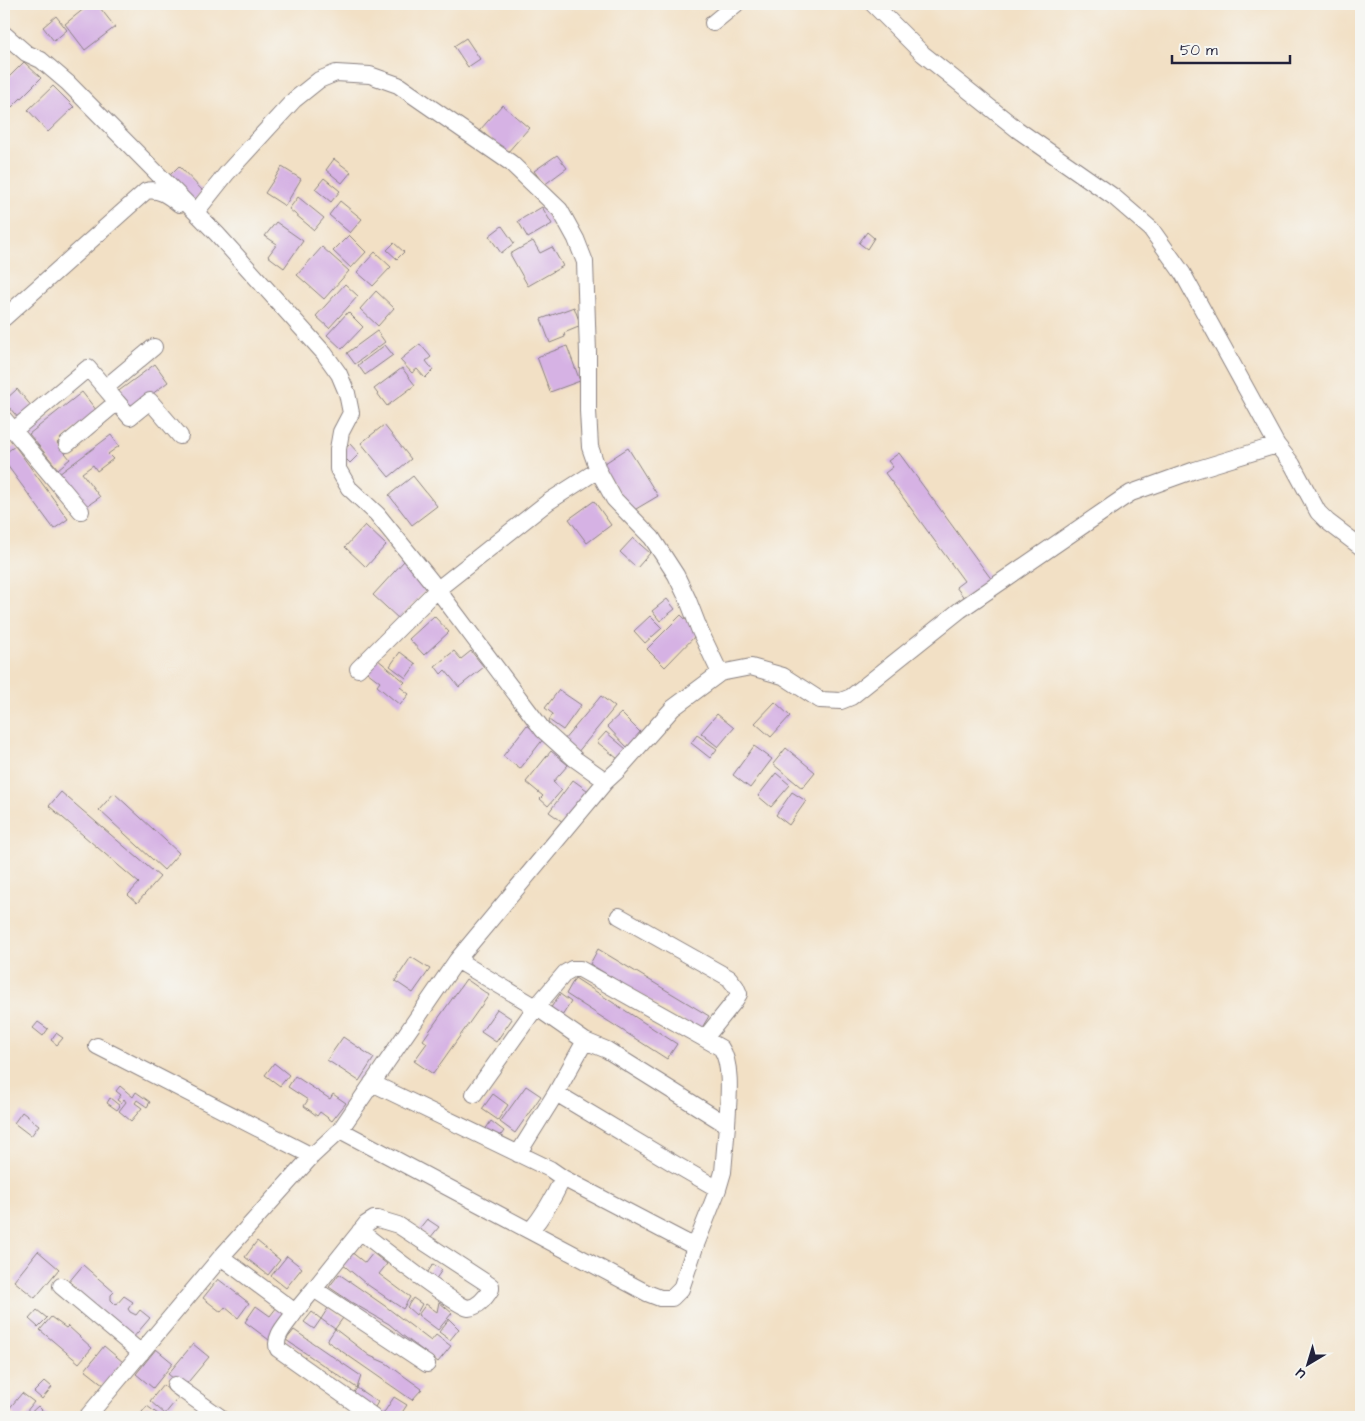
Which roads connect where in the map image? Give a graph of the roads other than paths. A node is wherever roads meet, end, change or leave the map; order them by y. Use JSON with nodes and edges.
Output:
{"nodes":[{"id":1,"x":736,"y":4,"type":"edge"},
{"id":2,"x":873,"y":4,"type":"edge"},
{"id":3,"x":713,"y":23,"type":"dead end"},
{"id":4,"x":4,"y":34,"type":"edge"},
{"id":5,"x":196,"y":212,"type":"junction"},
{"id":6,"x":4,"y":318,"type":"edge"},
{"id":7,"x":154,"y":347,"type":"dead end"},
{"id":8,"x":105,"y":388,"type":"junction"},
{"id":9,"x":117,"y":402,"type":"junction"},
{"id":10,"x":8,"y":425,"type":"edge"},
{"id":11,"x":180,"y":436,"type":"dead end"},
{"id":12,"x":67,"y":444,"type":"dead end"},
{"id":13,"x":1277,"y":446,"type":"junction"},
{"id":14,"x":598,"y":470,"type":"junction"},
{"id":15,"x":81,"y":510,"type":"dead end"},
{"id":16,"x":1361,"y":547,"type":"edge"},
{"id":17,"x":438,"y":590,"type":"junction"},
{"id":18,"x":358,"y":669,"type":"dead end"},
{"id":19,"x":720,"y":673,"type":"junction"},
{"id":20,"x":606,"y":781,"type":"junction"},
{"id":21,"x":619,"y":916,"type":"dead end"},
{"id":22,"x":457,"y":960,"type":"junction"},
{"id":23,"x":536,"y":1007,"type":"junction"},
{"id":24,"x":705,"y":1038,"type":"junction"},
{"id":25,"x":585,"y":1041,"type":"junction"},
{"id":26,"x":97,"y":1046,"type":"dead end"},
{"id":27,"x":372,"y":1083,"type":"junction"},
{"id":28,"x":556,"y":1093,"type":"junction"},
{"id":29,"x":474,"y":1094,"type":"dead end"},
{"id":30,"x":728,"y":1126,"type":"junction"},
{"id":31,"x":340,"y":1130,"type":"junction"},
{"id":32,"x":518,"y":1154,"type":"junction"},
{"id":33,"x":312,"y":1156,"type":"junction"},
{"id":34,"x":563,"y":1178,"type":"junction"},
{"id":35,"x":718,"y":1189,"type":"junction"},
{"id":36,"x":360,"y":1231,"type":"junction"},
{"id":37,"x":530,"y":1231,"type":"junction"},
{"id":38,"x":695,"y":1247,"type":"junction"},
{"id":39,"x":221,"y":1257,"type":"junction"},
{"id":40,"x":61,"y":1286,"type":"dead end"},
{"id":41,"x":314,"y":1289,"type":"junction"},
{"id":42,"x":295,"y":1312,"type":"junction"},
{"id":43,"x":141,"y":1353,"type":"junction"},
{"id":44,"x":427,"y":1364,"type":"dead end"},
{"id":45,"x":175,"y":1385,"type":"dead end"},
{"id":46,"x":373,"y":1416,"type":"edge"},
{"id":47,"x":87,"y":1417,"type":"edge"},
{"id":48,"x":220,"y":1417,"type":"edge"}],
"edges":[{"from":1,"to":3,"type":"street"},
{"from":2,"to":13,"type":"street"},
{"from":4,"to":5,"type":"street"},
{"from":5,"to":6,"type":"street"},
{"from":5,"to":14,"type":"street"},
{"from":5,"to":17,"type":"street"},
{"from":7,"to":8,"type":"street"},
{"from":8,"to":9,"type":"street"},
{"from":8,"to":10,"type":"street"},
{"from":9,"to":11,"type":"street"},
{"from":9,"to":12,"type":"street"},
{"from":10,"to":15,"type":"street"},
{"from":13,"to":16,"type":"street"},
{"from":13,"to":19,"type":"street"},
{"from":14,"to":17,"type":"street"},
{"from":14,"to":19,"type":"street"},
{"from":17,"to":18,"type":"street"},
{"from":17,"to":20,"type":"street"},
{"from":19,"to":20,"type":"street"},
{"from":20,"to":22,"type":"street"},
{"from":21,"to":24,"type":"street"},
{"from":22,"to":23,"type":"street"},
{"from":22,"to":27,"type":"street"},
{"from":23,"to":24,"type":"street"},
{"from":23,"to":25,"type":"street"},
{"from":23,"to":29,"type":"street"},
{"from":24,"to":30,"type":"street"},
{"from":25,"to":28,"type":"street"},
{"from":25,"to":30,"type":"street"},
{"from":26,"to":33,"type":"street"},
{"from":27,"to":31,"type":"street"},
{"from":27,"to":32,"type":"street"},
{"from":28,"to":32,"type":"street"},
{"from":28,"to":35,"type":"street"},
{"from":30,"to":35,"type":"street"},
{"from":31,"to":33,"type":"street"},
{"from":31,"to":37,"type":"street"},
{"from":32,"to":34,"type":"street"},
{"from":33,"to":39,"type":"street"},
{"from":34,"to":37,"type":"street"},
{"from":34,"to":38,"type":"street"},
{"from":35,"to":38,"type":"street"},
{"from":36,"to":36,"type":"street"},
{"from":36,"to":41,"type":"street"},
{"from":37,"to":38,"type":"street"},
{"from":39,"to":42,"type":"street"},
{"from":39,"to":43,"type":"street"},
{"from":40,"to":43,"type":"street"},
{"from":41,"to":42,"type":"street"},
{"from":41,"to":44,"type":"street"},
{"from":42,"to":46,"type":"street"},
{"from":43,"to":47,"type":"street"},
{"from":45,"to":48,"type":"street"}]}
